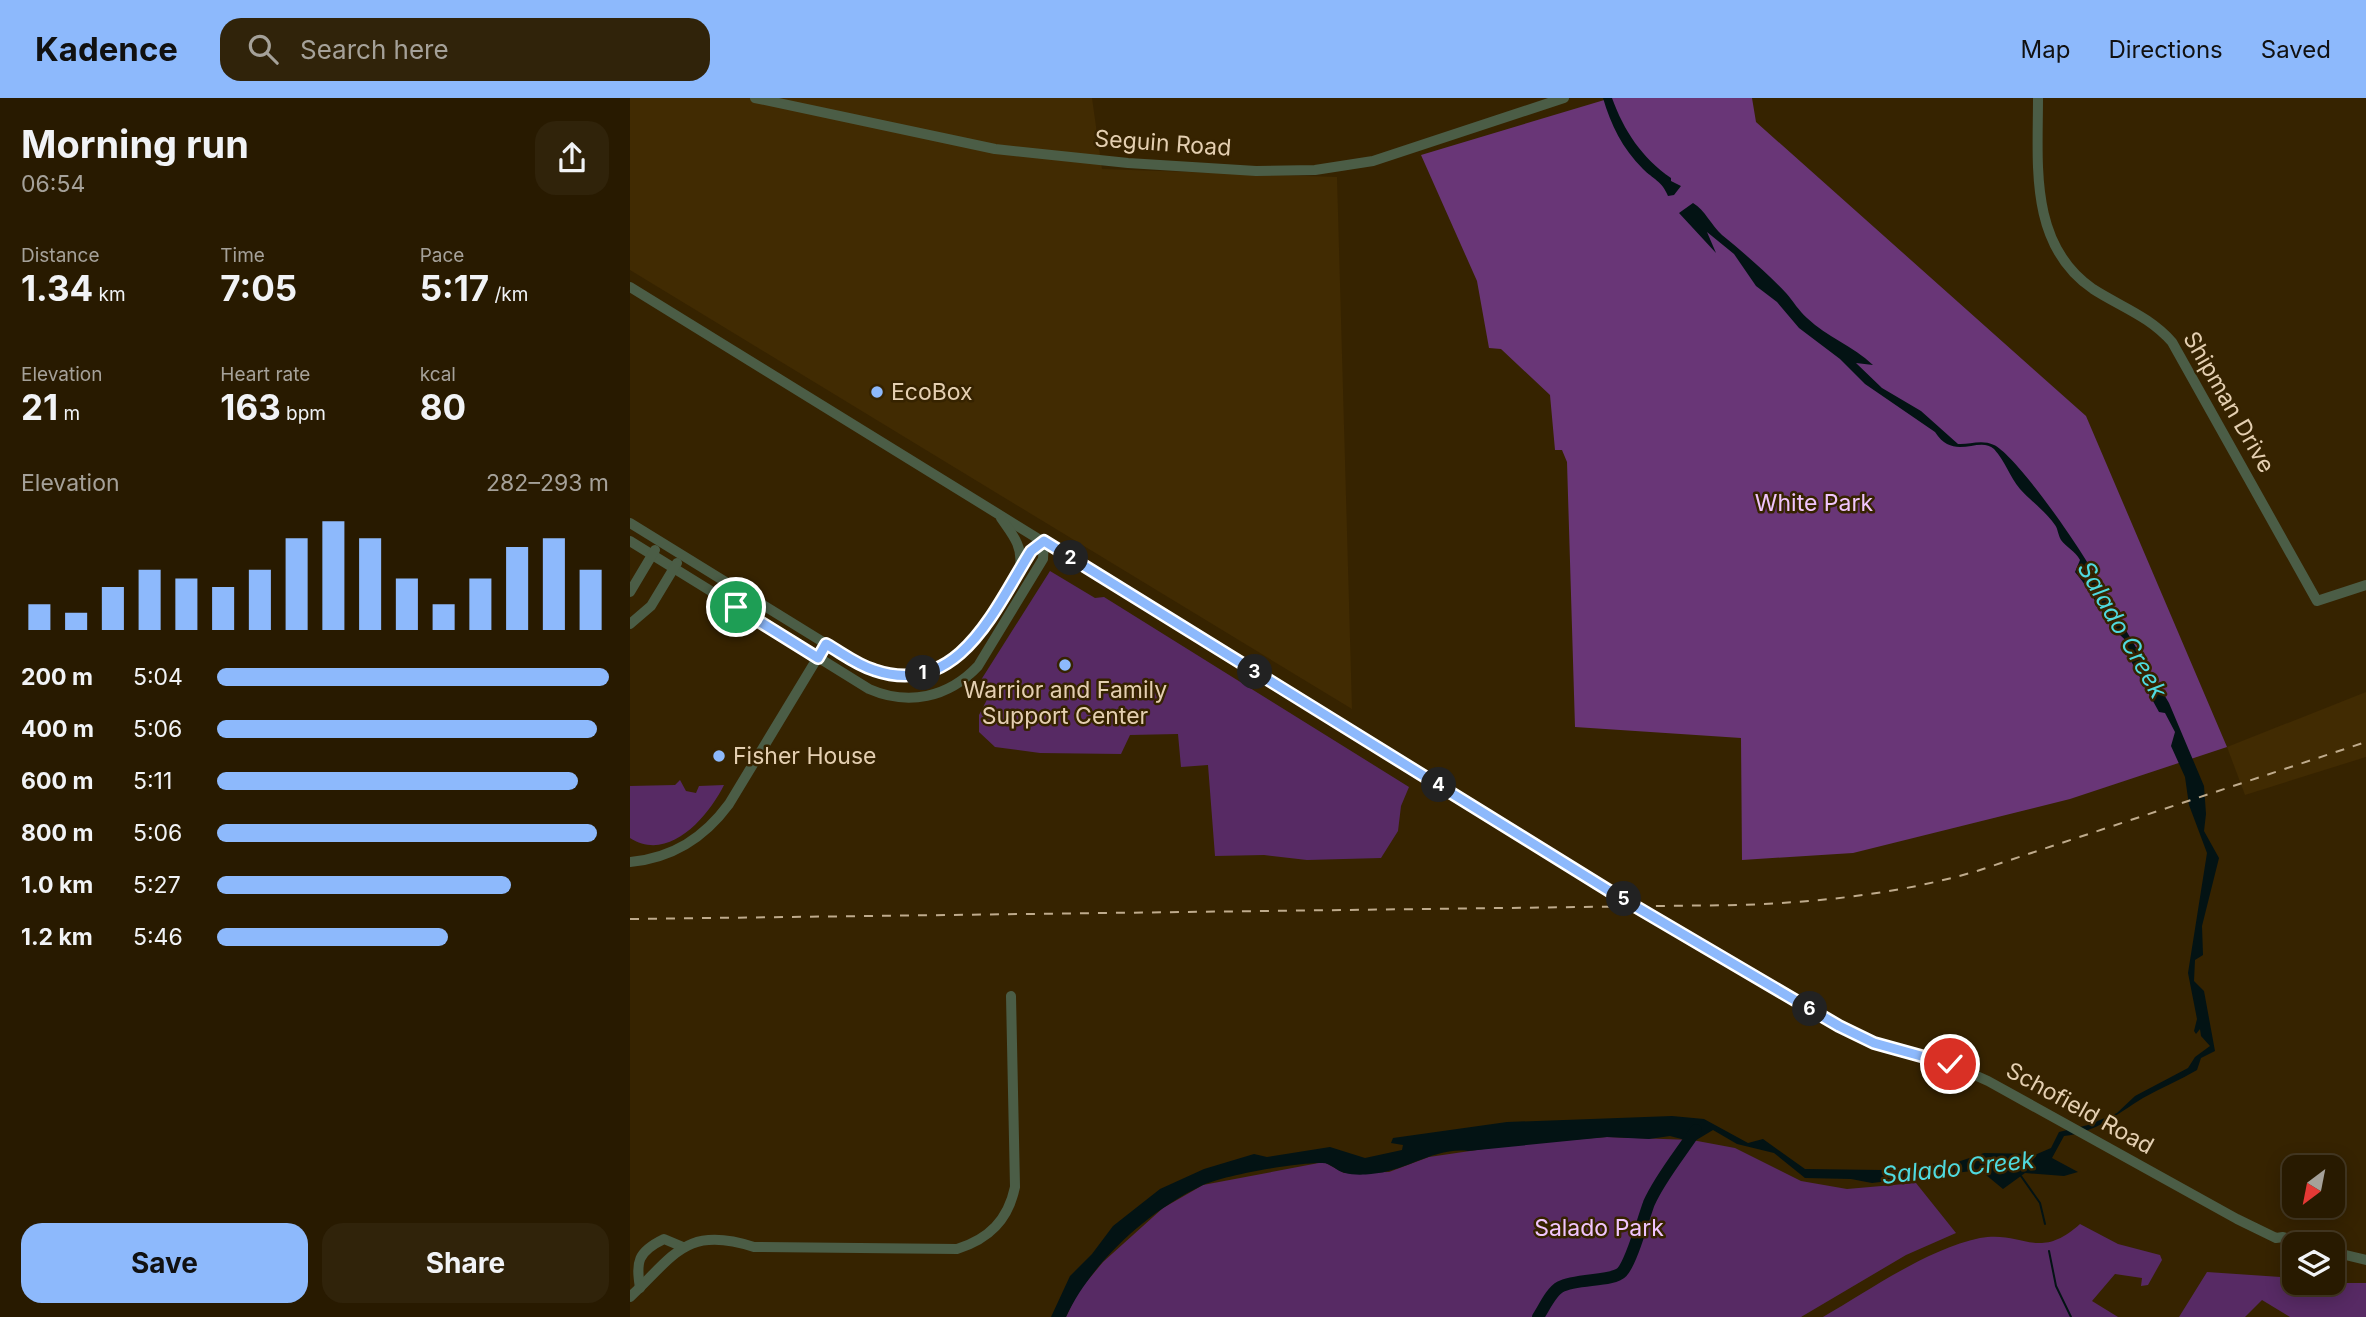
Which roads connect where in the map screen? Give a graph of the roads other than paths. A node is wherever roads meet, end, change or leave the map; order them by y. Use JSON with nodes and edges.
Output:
{"nodes":[{"id":1,"x":755,"y":98,"type":"edge"},
{"id":2,"x":1564,"y":98,"type":"edge"},
{"id":3,"x":2038,"y":98,"type":"edge"},
{"id":4,"x":630,"y":286,"type":"edge"},
{"id":5,"x":998,"y":513,"type":"junction"},
{"id":6,"x":630,"y":523,"type":"edge"},
{"id":7,"x":630,"y":541,"type":"edge"},
{"id":8,"x":1044,"y":541,"type":"junction"},
{"id":9,"x":660,"y":542,"type":"junction"},
{"id":10,"x":653,"y":555,"type":"junction"},
{"id":11,"x":682,"y":555,"type":"junction"},
{"id":12,"x":1020,"y":567,"type":"junction"},
{"id":13,"x":674,"y":568,"type":"junction"},
{"id":14,"x":2366,"y":585,"type":"edge"},
{"id":15,"x":630,"y":592,"type":"edge"},
{"id":16,"x":630,"y":624,"type":"edge"},
{"id":17,"x":826,"y":644,"type":"junction"},
{"id":18,"x":818,"y":658,"type":"junction"},
{"id":19,"x":630,"y":862,"type":"edge"},
{"id":20,"x":1011,"y":996,"type":"dead end"},
{"id":21,"x":2282,"y":1237,"type":"edge"},
{"id":22,"x":2276,"y":1238,"type":"junction"},
{"id":23,"x":2282,"y":1244,"type":"edge"},
{"id":24,"x":683,"y":1247,"type":"junction"},
{"id":25,"x":2345,"y":1256,"type":"edge"},
{"id":26,"x":2345,"y":1261,"type":"edge"},
{"id":27,"x":2366,"y":1263,"type":"edge"},
{"id":28,"x":640,"y":1288,"type":"junction"},
{"id":29,"x":630,"y":1297,"type":"edge"}],
"edges":[{"from":1,"to":2,"type":"street","name":"Seguin Road"},
{"from":3,"to":14,"type":"street","name":"Shipman Drive"},
{"from":4,"to":5,"type":"street","name":"Schofield Road"},
{"from":5,"to":8,"type":"street","name":"Schofield Road"},
{"from":5,"to":12,"type":"street"},
{"from":6,"to":9,"type":"street"},
{"from":7,"to":10,"type":"street"},
{"from":8,"to":12,"type":"street"},
{"from":8,"to":18,"type":"street"},
{"from":8,"to":22,"type":"street","name":"Schofield Road"},
{"from":9,"to":10,"type":"street"},
{"from":9,"to":11,"type":"street"},
{"from":10,"to":13,"type":"street"},
{"from":10,"to":15,"type":"street"},
{"from":11,"to":13,"type":"street"},
{"from":11,"to":17,"type":"street"},
{"from":12,"to":17,"type":"street"},
{"from":13,"to":16,"type":"street"},
{"from":13,"to":18,"type":"street"},
{"from":17,"to":18,"type":"street"},
{"from":18,"to":19,"type":"street"},
{"from":20,"to":24,"type":"street"},
{"from":21,"to":22,"type":"street","name":"Schofield Road"},
{"from":22,"to":23,"type":"street"},
{"from":24,"to":28,"type":"street"},
{"from":24,"to":28,"type":"street"},
{"from":25,"to":27,"type":"street"},
{"from":26,"to":27,"type":"street"},
{"from":28,"to":29,"type":"street"}]}
